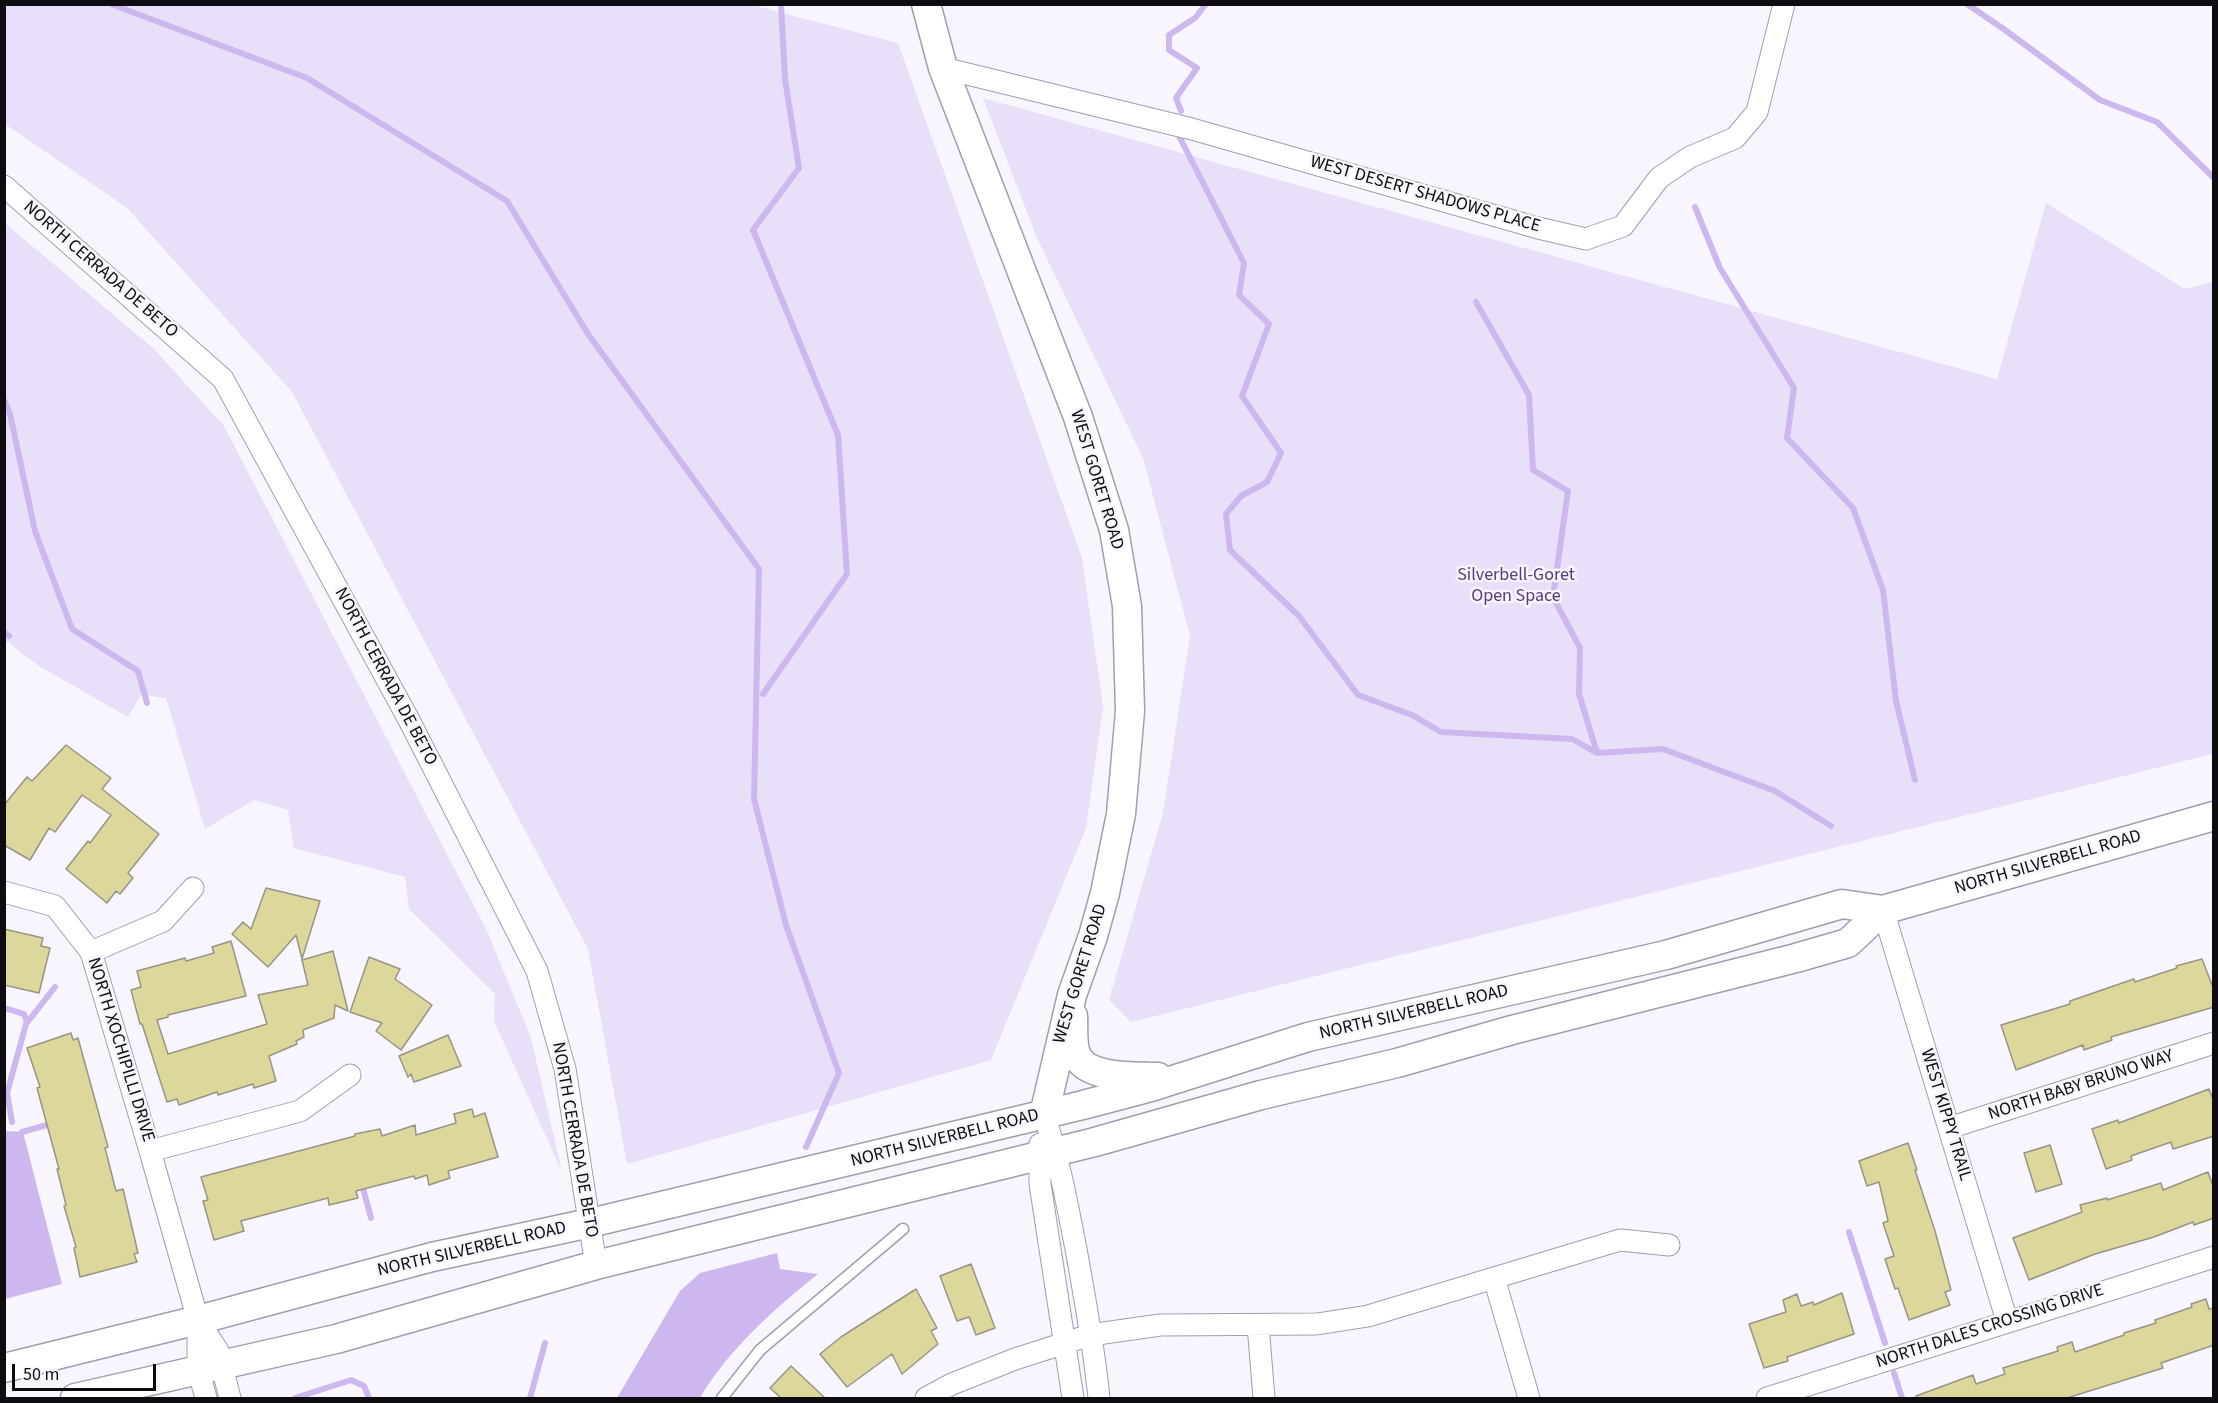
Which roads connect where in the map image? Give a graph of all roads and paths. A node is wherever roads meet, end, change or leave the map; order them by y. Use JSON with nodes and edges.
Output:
{"nodes":[{"id":1,"x":926,"y":4,"type":"edge"},
{"id":2,"x":1784,"y":4,"type":"edge"},
{"id":3,"x":943,"y":68,"type":"junction"},
{"id":4,"x":4,"y":186,"type":"edge"},
{"id":5,"x":2214,"y":816,"type":"edge"},
{"id":6,"x":193,"y":888,"type":"dead end"},
{"id":7,"x":4,"y":892,"type":"edge"},
{"id":8,"x":1883,"y":910,"type":"junction"},
{"id":9,"x":91,"y":952,"type":"junction"},
{"id":10,"x":1072,"y":995,"type":"junction"},
{"id":11,"x":2214,"y":1043,"type":"edge"},
{"id":12,"x":350,"y":1075,"type":"dead end"},
{"id":13,"x":1181,"y":1078,"type":"junction"},
{"id":14,"x":1044,"y":1115,"type":"junction"},
{"id":15,"x":1949,"y":1128,"type":"junction"},
{"id":16,"x":150,"y":1151,"type":"junction"},
{"id":17,"x":1047,"y":1154,"type":"junction"},
{"id":18,"x":590,"y":1223,"type":"junction"},
{"id":19,"x":903,"y":1229,"type":"dead end"},
{"id":20,"x":1669,"y":1245,"type":"dead end"},
{"id":21,"x":2214,"y":1257,"type":"edge"},
{"id":22,"x":596,"y":1265,"type":"junction"},
{"id":23,"x":1494,"y":1278,"type":"junction"},
{"id":24,"x":198,"y":1320,"type":"junction"},
{"id":25,"x":2007,"y":1321,"type":"junction"},
{"id":26,"x":1258,"y":1324,"type":"junction"},
{"id":27,"x":1090,"y":1335,"type":"junction"},
{"id":28,"x":1065,"y":1342,"type":"junction"},
{"id":29,"x":210,"y":1367,"type":"junction"},
{"id":30,"x":4,"y":1368,"type":"edge"},
{"id":31,"x":75,"y":1398,"type":"edge"},
{"id":32,"x":206,"y":1398,"type":"edge"},
{"id":33,"x":230,"y":1398,"type":"edge"},
{"id":34,"x":722,"y":1398,"type":"edge"},
{"id":35,"x":926,"y":1398,"type":"edge"},
{"id":36,"x":1073,"y":1398,"type":"edge"},
{"id":37,"x":1099,"y":1398,"type":"edge"},
{"id":38,"x":1264,"y":1398,"type":"edge"},
{"id":39,"x":1529,"y":1398,"type":"edge"},
{"id":40,"x":1767,"y":1398,"type":"edge"}],
"edges":[{"from":1,"to":3,"type":"main road","name":"WEST GORET ROAD"},
{"from":2,"to":3,"type":"street","name":"WEST DESERT SHADOWS PLACE"},
{"from":3,"to":10,"type":"main road","name":"WEST GORET ROAD"},
{"from":4,"to":18,"type":"street","name":"NORTH CERRADA DE BETO"},
{"from":5,"to":8,"type":"main road","name":"NORTH SILVERBELL ROAD"},
{"from":6,"to":9,"type":"street"},
{"from":7,"to":9,"type":"street","name":"NORTH XOCHIPILLI DRIVE"},
{"from":8,"to":13,"type":"main road","name":"NORTH SILVERBELL ROAD"},
{"from":8,"to":15,"type":"street","name":"WEST KIPPY TRAIL"},
{"from":8,"to":17,"type":"main road","name":"NORTH SILVERBELL ROAD"},
{"from":9,"to":16,"type":"street","name":"NORTH XOCHIPILLI DRIVE"},
{"from":10,"to":13,"type":"main road"},
{"from":10,"to":14,"type":"main road","name":"WEST GORET ROAD"},
{"from":11,"to":15,"type":"street","name":"NORTH BABY BRUNO WAY"},
{"from":12,"to":16,"type":"street"},
{"from":13,"to":14,"type":"main road","name":"NORTH SILVERBELL ROAD"},
{"from":14,"to":17,"type":"street","name":"WEST GORET ROAD"},
{"from":14,"to":18,"type":"main road","name":"NORTH SILVERBELL ROAD"},
{"from":15,"to":25,"type":"street","name":"WEST KIPPY TRAIL"},
{"from":16,"to":24,"type":"street","name":"NORTH XOCHIPILLI DRIVE"},
{"from":17,"to":22,"type":"main road","name":"NORTH SILVERBELL ROAD"},
{"from":17,"to":27,"type":"street","name":"WEST GORET ROAD"},
{"from":17,"to":28,"type":"street","name":"WEST GORET ROAD"},
{"from":18,"to":22,"type":"street","name":"NORTH CERRADA DE BETO"},
{"from":18,"to":24,"type":"main road","name":"NORTH SILVERBELL ROAD"},
{"from":19,"to":34,"type":"lane"},
{"from":20,"to":23,"type":"street"},
{"from":21,"to":25,"type":"street","name":"NORTH DALES CROSSING DRIVE"},
{"from":22,"to":29,"type":"main road","name":"NORTH SILVERBELL ROAD"},
{"from":23,"to":26,"type":"street"},
{"from":23,"to":39,"type":"street"},
{"from":24,"to":29,"type":"street","name":"NORTH XOCHIPILLI DRIVE"},
{"from":24,"to":30,"type":"main road","name":"NORTH SILVERBELL ROAD"},
{"from":25,"to":40,"type":"street","name":"NORTH DALES CROSSING DRIVE"},
{"from":26,"to":27,"type":"street"},
{"from":26,"to":38,"type":"street"},
{"from":27,"to":28,"type":"street"},
{"from":27,"to":37,"type":"street","name":"WEST GORET ROAD"},
{"from":28,"to":35,"type":"street"},
{"from":28,"to":36,"type":"street","name":"WEST GORET ROAD"},
{"from":29,"to":31,"type":"main road","name":"NORTH SILVERBELL ROAD"},
{"from":29,"to":32,"type":"street"},
{"from":29,"to":33,"type":"street"}]}
